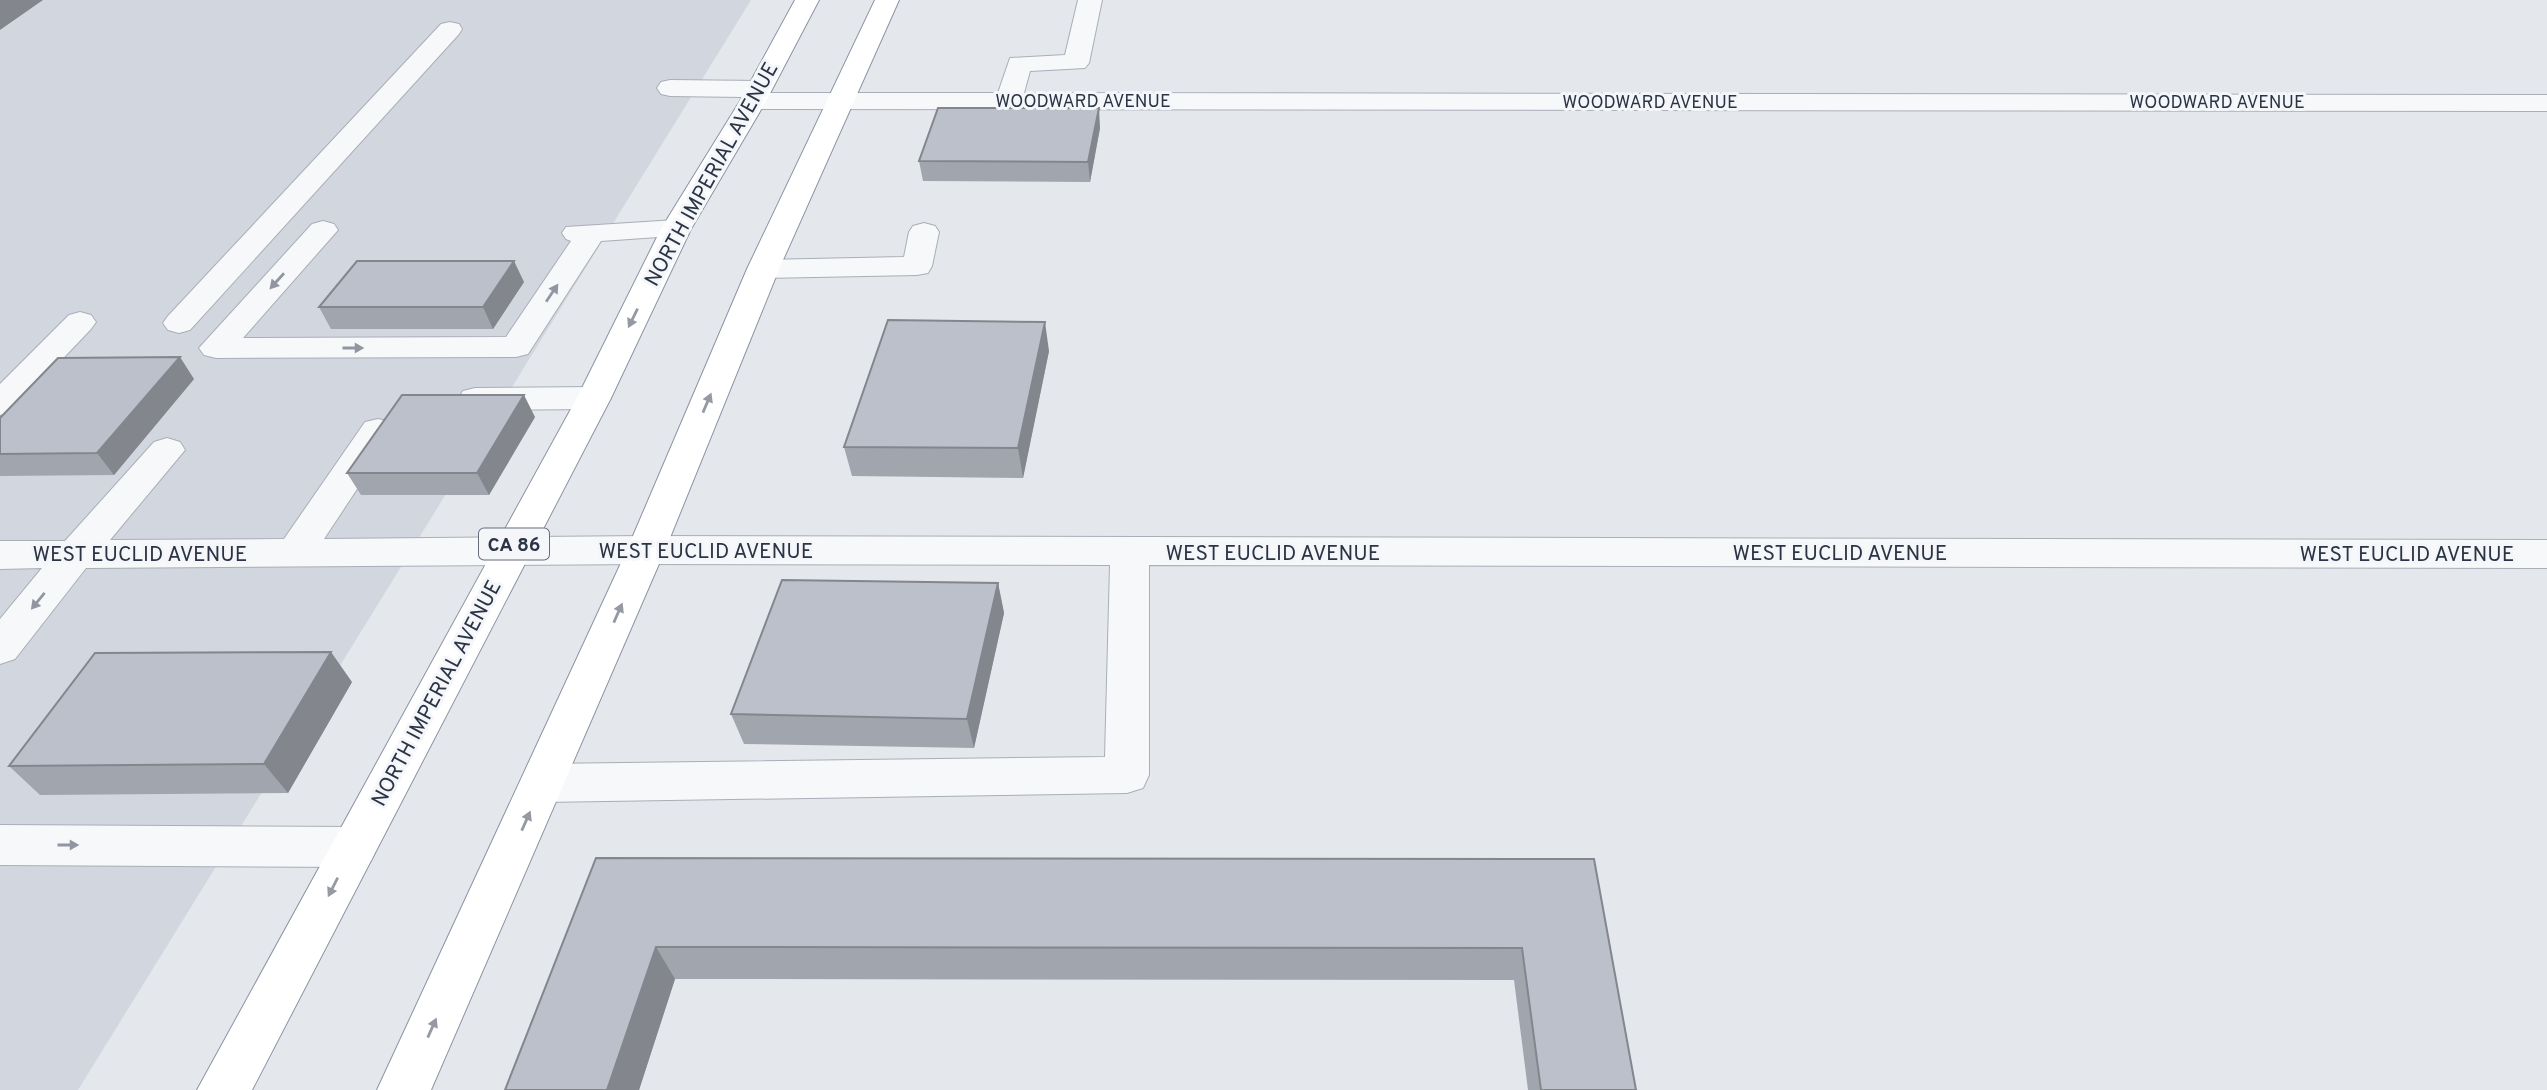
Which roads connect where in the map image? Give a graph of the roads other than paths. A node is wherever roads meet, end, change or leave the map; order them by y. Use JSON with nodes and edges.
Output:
{"nodes":[{"id":1,"x":807,"y":0,"type":"edge"},
{"id":2,"x":887,"y":0,"type":"edge"},
{"id":3,"x":1090,"y":0,"type":"edge"},
{"id":4,"x":450,"y":29,"type":"dead end"},
{"id":5,"x":670,"y":88,"type":"dead end"},
{"id":6,"x":756,"y":95,"type":"junction"},
{"id":7,"x":841,"y":101,"type":"junction"},
{"id":8,"x":1009,"y":101,"type":"junction"},
{"id":9,"x":2547,"y":103,"type":"edge"},
{"id":10,"x":676,"y":229,"type":"junction"},
{"id":11,"x":323,"y":230,"type":"dead end"},
{"id":12,"x":924,"y":232,"type":"dead end"},
{"id":13,"x":763,"y":269,"type":"junction"},
{"id":14,"x":80,"y":323,"type":"dead end"},
{"id":15,"x":179,"y":323,"type":"dead end"},
{"id":16,"x":594,"y":398,"type":"junction"},
{"id":17,"x":442,"y":399,"type":"edge"},
{"id":18,"x":0,"y":404,"type":"edge"},
{"id":19,"x":393,"y":410,"type":"edge"},
{"id":20,"x":167,"y":450,"type":"dead end"},
{"id":21,"x":646,"y":550,"type":"junction"},
{"id":22,"x":295,"y":553,"type":"junction"},
{"id":23,"x":509,"y":553,"type":"junction"},
{"id":24,"x":1130,"y":553,"type":"junction"},
{"id":25,"x":76,"y":554,"type":"junction"},
{"id":26,"x":2547,"y":554,"type":"edge"},
{"id":27,"x":0,"y":555,"type":"edge"},
{"id":28,"x":0,"y":648,"type":"edge"},
{"id":29,"x":543,"y":783,"type":"junction"},
{"id":30,"x":0,"y":845,"type":"edge"},
{"id":31,"x":354,"y":847,"type":"junction"},
{"id":32,"x":224,"y":1090,"type":"edge"},
{"id":33,"x":404,"y":1090,"type":"edge"}],
"edges":[{"from":1,"to":6,"type":"highway","name":"NORTH IMPERIAL AVENUE","number":"CA 86"},
{"from":2,"to":7,"type":"highway"},
{"from":3,"to":8,"type":"street"},
{"from":4,"to":15,"type":"street"},
{"from":5,"to":6,"type":"street","name":"WOODWARD AVENUE"},
{"from":6,"to":7,"type":"street","name":"WOODWARD AVENUE"},
{"from":6,"to":10,"type":"highway","name":"NORTH IMPERIAL AVENUE","number":"CA 86"},
{"from":7,"to":8,"type":"street","name":"WOODWARD AVENUE"},
{"from":7,"to":13,"type":"highway"},
{"from":8,"to":9,"type":"street","name":"WOODWARD AVENUE"},
{"from":11,"to":10,"type":"street","one_way":true},
{"from":10,"to":16,"type":"highway","name":"NORTH IMPERIAL AVENUE","number":"CA 86","one_way":true},
{"from":12,"to":13,"type":"street"},
{"from":21,"to":13,"type":"highway","one_way":true},
{"from":14,"to":18,"type":"street"},
{"from":16,"to":17,"type":"street"},
{"from":16,"to":23,"type":"highway","name":"NORTH IMPERIAL AVENUE","number":"CA 86"},
{"from":19,"to":22,"type":"street"},
{"from":20,"to":25,"type":"street"},
{"from":21,"to":23,"type":"street","name":"WEST EUCLID AVENUE"},
{"from":21,"to":24,"type":"street","name":"WEST EUCLID AVENUE"},
{"from":29,"to":21,"type":"highway","one_way":true},
{"from":22,"to":23,"type":"street","name":"WEST EUCLID AVENUE"},
{"from":22,"to":25,"type":"street","name":"WEST EUCLID AVENUE"},
{"from":23,"to":31,"type":"highway","name":"NORTH IMPERIAL AVENUE","number":"CA 86"},
{"from":24,"to":26,"type":"street","name":"WEST EUCLID AVENUE"},
{"from":24,"to":29,"type":"street"},
{"from":25,"to":27,"type":"street","name":"WEST EUCLID AVENUE"},
{"from":25,"to":28,"type":"street","one_way":true},
{"from":33,"to":29,"type":"highway","one_way":true},
{"from":30,"to":31,"type":"street","one_way":true},
{"from":31,"to":32,"type":"highway","name":"NORTH IMPERIAL AVENUE","number":"CA 86","one_way":true}]}
